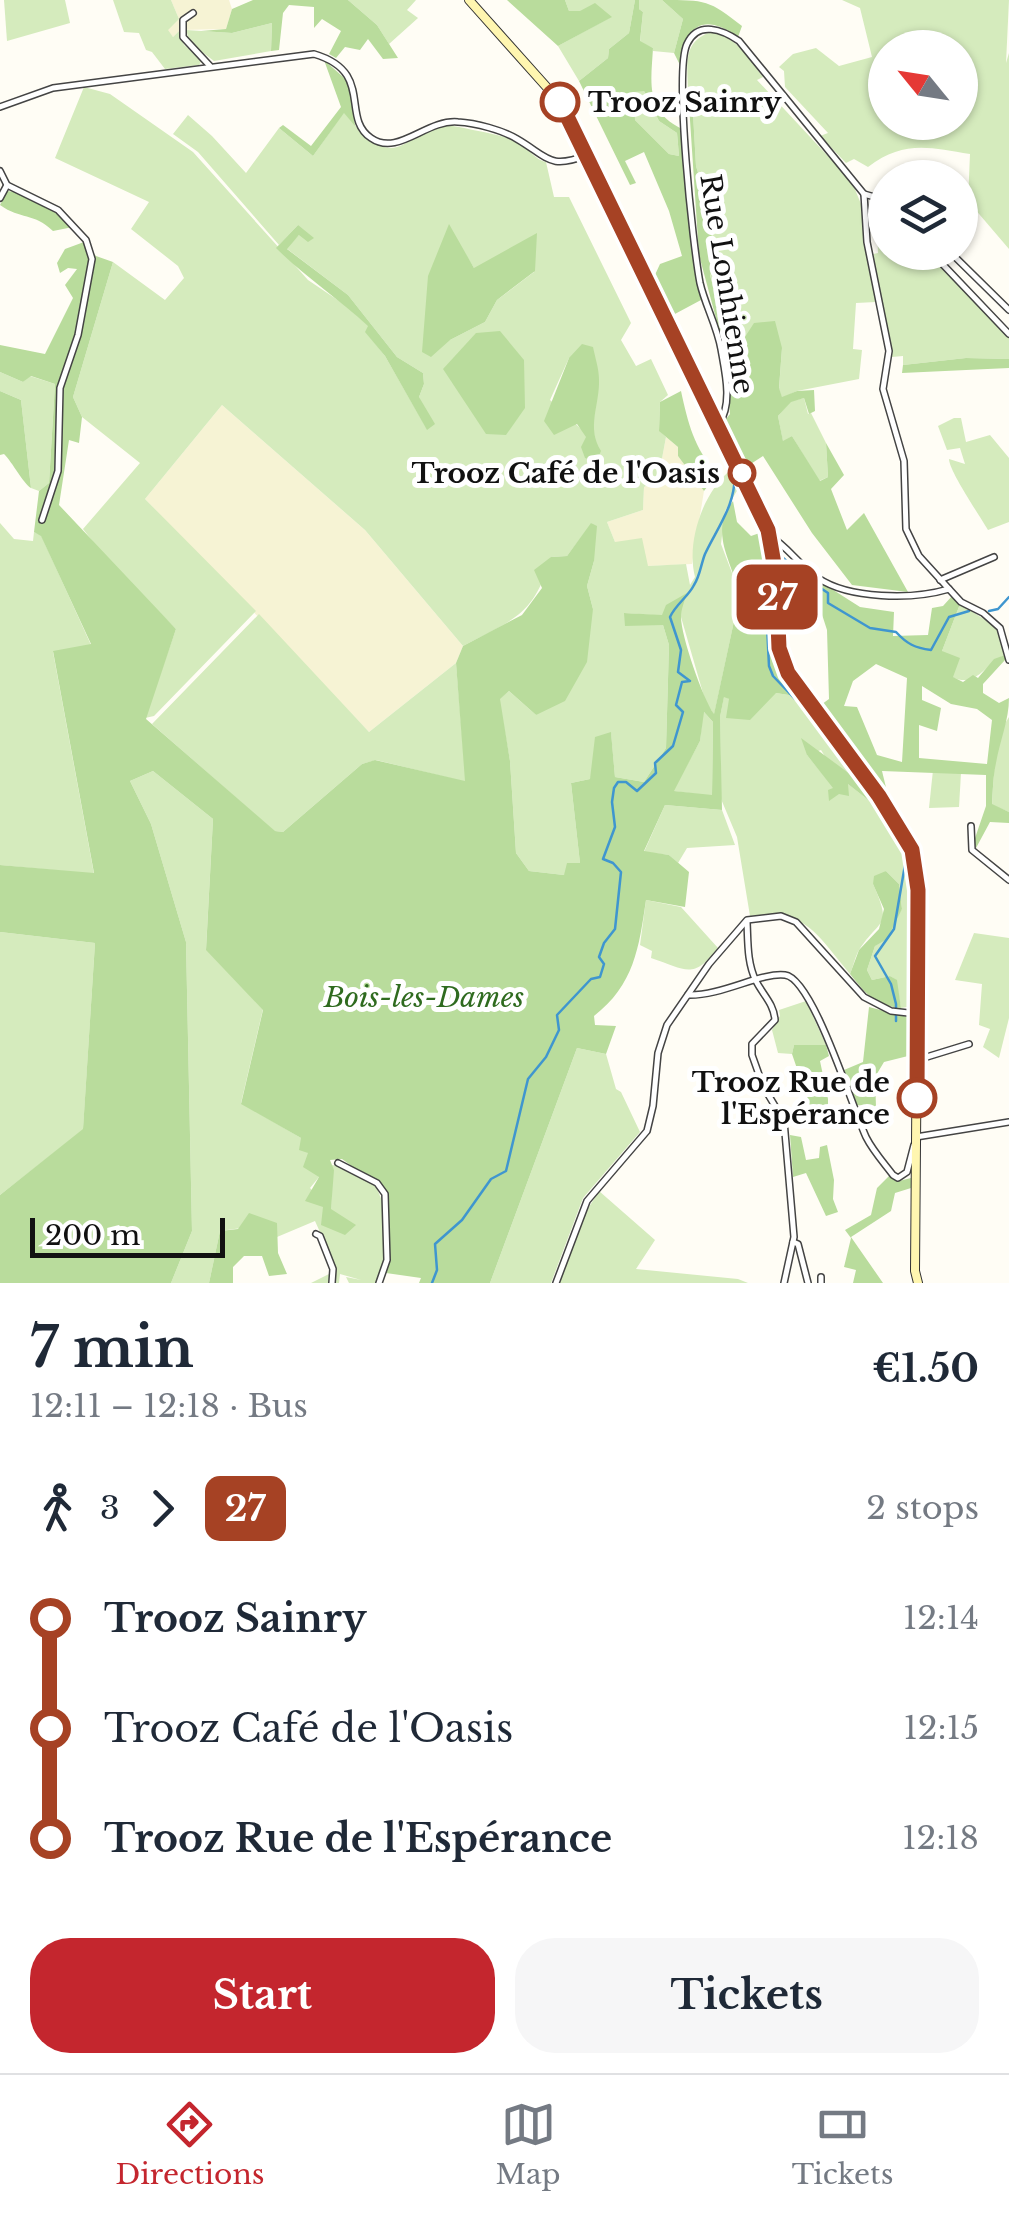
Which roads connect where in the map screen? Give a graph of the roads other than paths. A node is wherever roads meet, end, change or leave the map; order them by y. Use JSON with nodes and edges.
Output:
{"nodes":[{"id":1,"x":470,"y":0,"type":"edge"},
{"id":2,"x":193,"y":13,"type":"dead end"},
{"id":3,"x":210,"y":66,"type":"junction"},
{"id":4,"x":0,"y":107,"type":"edge"},
{"id":5,"x":586,"y":155,"type":"junction"},
{"id":6,"x":0,"y":171,"type":"edge"},
{"id":7,"x":7,"y":185,"type":"junction"},
{"id":8,"x":864,"y":194,"type":"junction"},
{"id":9,"x":868,"y":195,"type":"edge"},
{"id":10,"x":0,"y":198,"type":"edge"},
{"id":11,"x":948,"y":270,"type":"edge"},
{"id":12,"x":968,"y":270,"type":"edge"},
{"id":13,"x":1009,"y":310,"type":"edge"},
{"id":14,"x":1009,"y":334,"type":"edge"},
{"id":15,"x":720,"y":424,"type":"junction"},
{"id":16,"x":42,"y":520,"type":"dead end"},
{"id":17,"x":770,"y":536,"type":"junction"},
{"id":18,"x":994,"y":557,"type":"dead end"},
{"id":19,"x":940,"y":580,"type":"junction"},
{"id":20,"x":948,"y":589,"type":"junction"},
{"id":21,"x":1009,"y":660,"type":"edge"},
{"id":22,"x":971,"y":826,"type":"dead end"},
{"id":23,"x":1009,"y":880,"type":"edge"},
{"id":24,"x":748,"y":920,"type":"junction"},
{"id":25,"x":756,"y":981,"type":"junction"},
{"id":26,"x":688,"y":995,"type":"junction"},
{"id":27,"x":918,"y":1014,"type":"junction"},
{"id":28,"x":969,"y":1044,"type":"dead end"},
{"id":29,"x":917,"y":1060,"type":"junction"},
{"id":30,"x":1009,"y":1122,"type":"edge"},
{"id":31,"x":916,"y":1139,"type":"junction"},
{"id":32,"x":338,"y":1163,"type":"dead end"},
{"id":33,"x":316,"y":1234,"type":"dead end"},
{"id":34,"x":792,"y":1242,"type":"junction"},
{"id":35,"x":332,"y":1283,"type":"edge"},
{"id":36,"x":379,"y":1283,"type":"edge"},
{"id":37,"x":556,"y":1283,"type":"edge"},
{"id":38,"x":784,"y":1283,"type":"edge"},
{"id":39,"x":808,"y":1283,"type":"edge"},
{"id":40,"x":918,"y":1283,"type":"edge"}],
"edges":[{"from":1,"to":5,"type":"street"},
{"from":2,"to":3,"type":"street"},
{"from":3,"to":4,"type":"street"},
{"from":3,"to":5,"type":"street"},
{"from":5,"to":15,"type":"street"},
{"from":6,"to":7,"type":"street"},
{"from":7,"to":10,"type":"street"},
{"from":7,"to":16,"type":"street"},
{"from":8,"to":9,"type":"street"},
{"from":8,"to":15,"type":"street","name":"Rue Lonhienne"},
{"from":8,"to":19,"type":"street"},
{"from":11,"to":14,"type":"street"},
{"from":12,"to":13,"type":"street"},
{"from":15,"to":17,"type":"street"},
{"from":17,"to":20,"type":"street"},
{"from":17,"to":27,"type":"street"},
{"from":18,"to":19,"type":"street"},
{"from":19,"to":20,"type":"street"},
{"from":20,"to":21,"type":"street"},
{"from":22,"to":23,"type":"street"},
{"from":24,"to":25,"type":"street"},
{"from":24,"to":26,"type":"street"},
{"from":24,"to":27,"type":"street"},
{"from":25,"to":26,"type":"street"},
{"from":25,"to":31,"type":"street"},
{"from":25,"to":34,"type":"street"},
{"from":26,"to":37,"type":"street"},
{"from":27,"to":29,"type":"street"},
{"from":28,"to":29,"type":"street"},
{"from":29,"to":31,"type":"street"},
{"from":30,"to":31,"type":"street"},
{"from":31,"to":40,"type":"street"},
{"from":32,"to":36,"type":"street"},
{"from":33,"to":35,"type":"street"},
{"from":34,"to":38,"type":"street"},
{"from":34,"to":39,"type":"street"}]}
